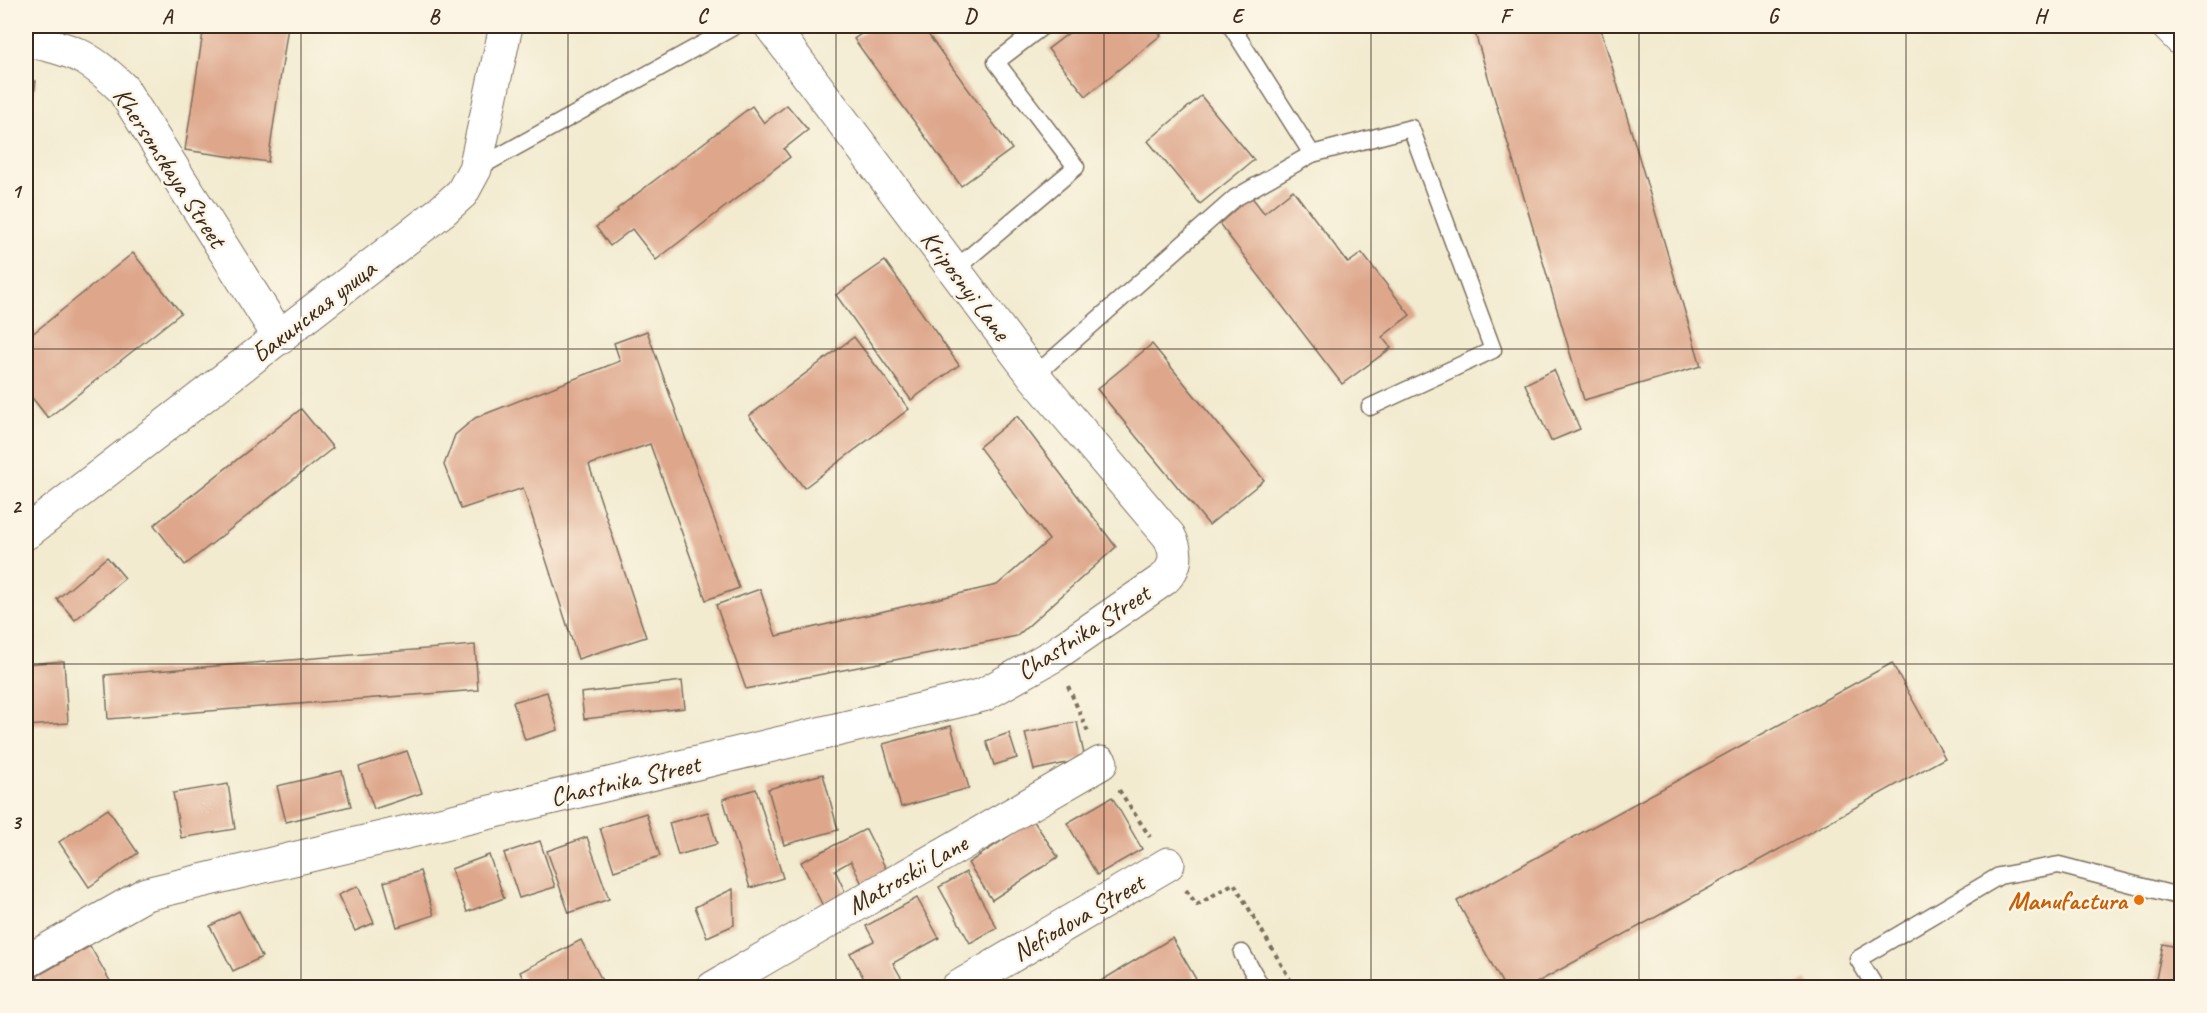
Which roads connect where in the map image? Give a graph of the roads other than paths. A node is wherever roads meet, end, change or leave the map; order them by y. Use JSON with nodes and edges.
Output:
{"nodes":[{"id":1,"x":506,"y":26,"type":"edge"},
{"id":2,"x":735,"y":26,"type":"edge"},
{"id":3,"x":771,"y":26,"type":"edge"},
{"id":4,"x":1043,"y":26,"type":"edge"},
{"id":5,"x":1231,"y":26,"type":"edge"},
{"id":6,"x":2168,"y":26,"type":"edge"},
{"id":7,"x":26,"y":40,"type":"edge"},
{"id":8,"x":2181,"y":40,"type":"edge"},
{"id":9,"x":1312,"y":154,"type":"junction"},
{"id":10,"x":475,"y":169,"type":"junction"},
{"id":11,"x":954,"y":270,"type":"junction"},
{"id":12,"x":280,"y":338,"type":"junction"},
{"id":13,"x":1034,"y":376,"type":"junction"},
{"id":14,"x":1370,"y":407,"type":"dead end"},
{"id":15,"x":26,"y":533,"type":"edge"},
{"id":16,"x":1169,"y":536,"type":"joint"},
{"id":17,"x":1101,"y":763,"type":"dead end"},
{"id":18,"x":1168,"y":864,"type":"road end"},
{"id":19,"x":2181,"y":897,"type":"edge"},
{"id":20,"x":1242,"y":953,"type":"dead end"},
{"id":21,"x":26,"y":962,"type":"edge"},
{"id":22,"x":713,"y":987,"type":"edge"},
{"id":23,"x":957,"y":987,"type":"edge"},
{"id":24,"x":1262,"y":987,"type":"edge"},
{"id":25,"x":1876,"y":987,"type":"edge"}],
"edges":[{"from":1,"to":10,"type":"street","name":"Бакинская улица"},
{"from":2,"to":10,"type":"lane"},
{"from":3,"to":11,"type":"street","name":"Kriposnyi Lane"},
{"from":4,"to":11,"type":"lane"},
{"from":5,"to":9,"type":"lane"},
{"from":6,"to":8,"type":"street"},
{"from":7,"to":12,"type":"street","name":"Khersonskaya Street"},
{"from":9,"to":13,"type":"lane"},
{"from":9,"to":14,"type":"lane"},
{"from":10,"to":12,"type":"street","name":"Бакинская улица"},
{"from":11,"to":13,"type":"street","name":"Kriposnyi Lane"},
{"from":12,"to":15,"type":"street","name":"Бакинская улица"},
{"from":13,"to":16,"type":"street","name":"Kriposnyi Lane"},
{"from":16,"to":21,"type":"street","name":"Chastnika Street"},
{"from":17,"to":22,"type":"street","name":"Matroskii Lane"},
{"from":18,"to":23,"type":"street","name":"Nefiodova Street"},
{"from":19,"to":25,"type":"lane"},
{"from":20,"to":24,"type":"lane"}]}
